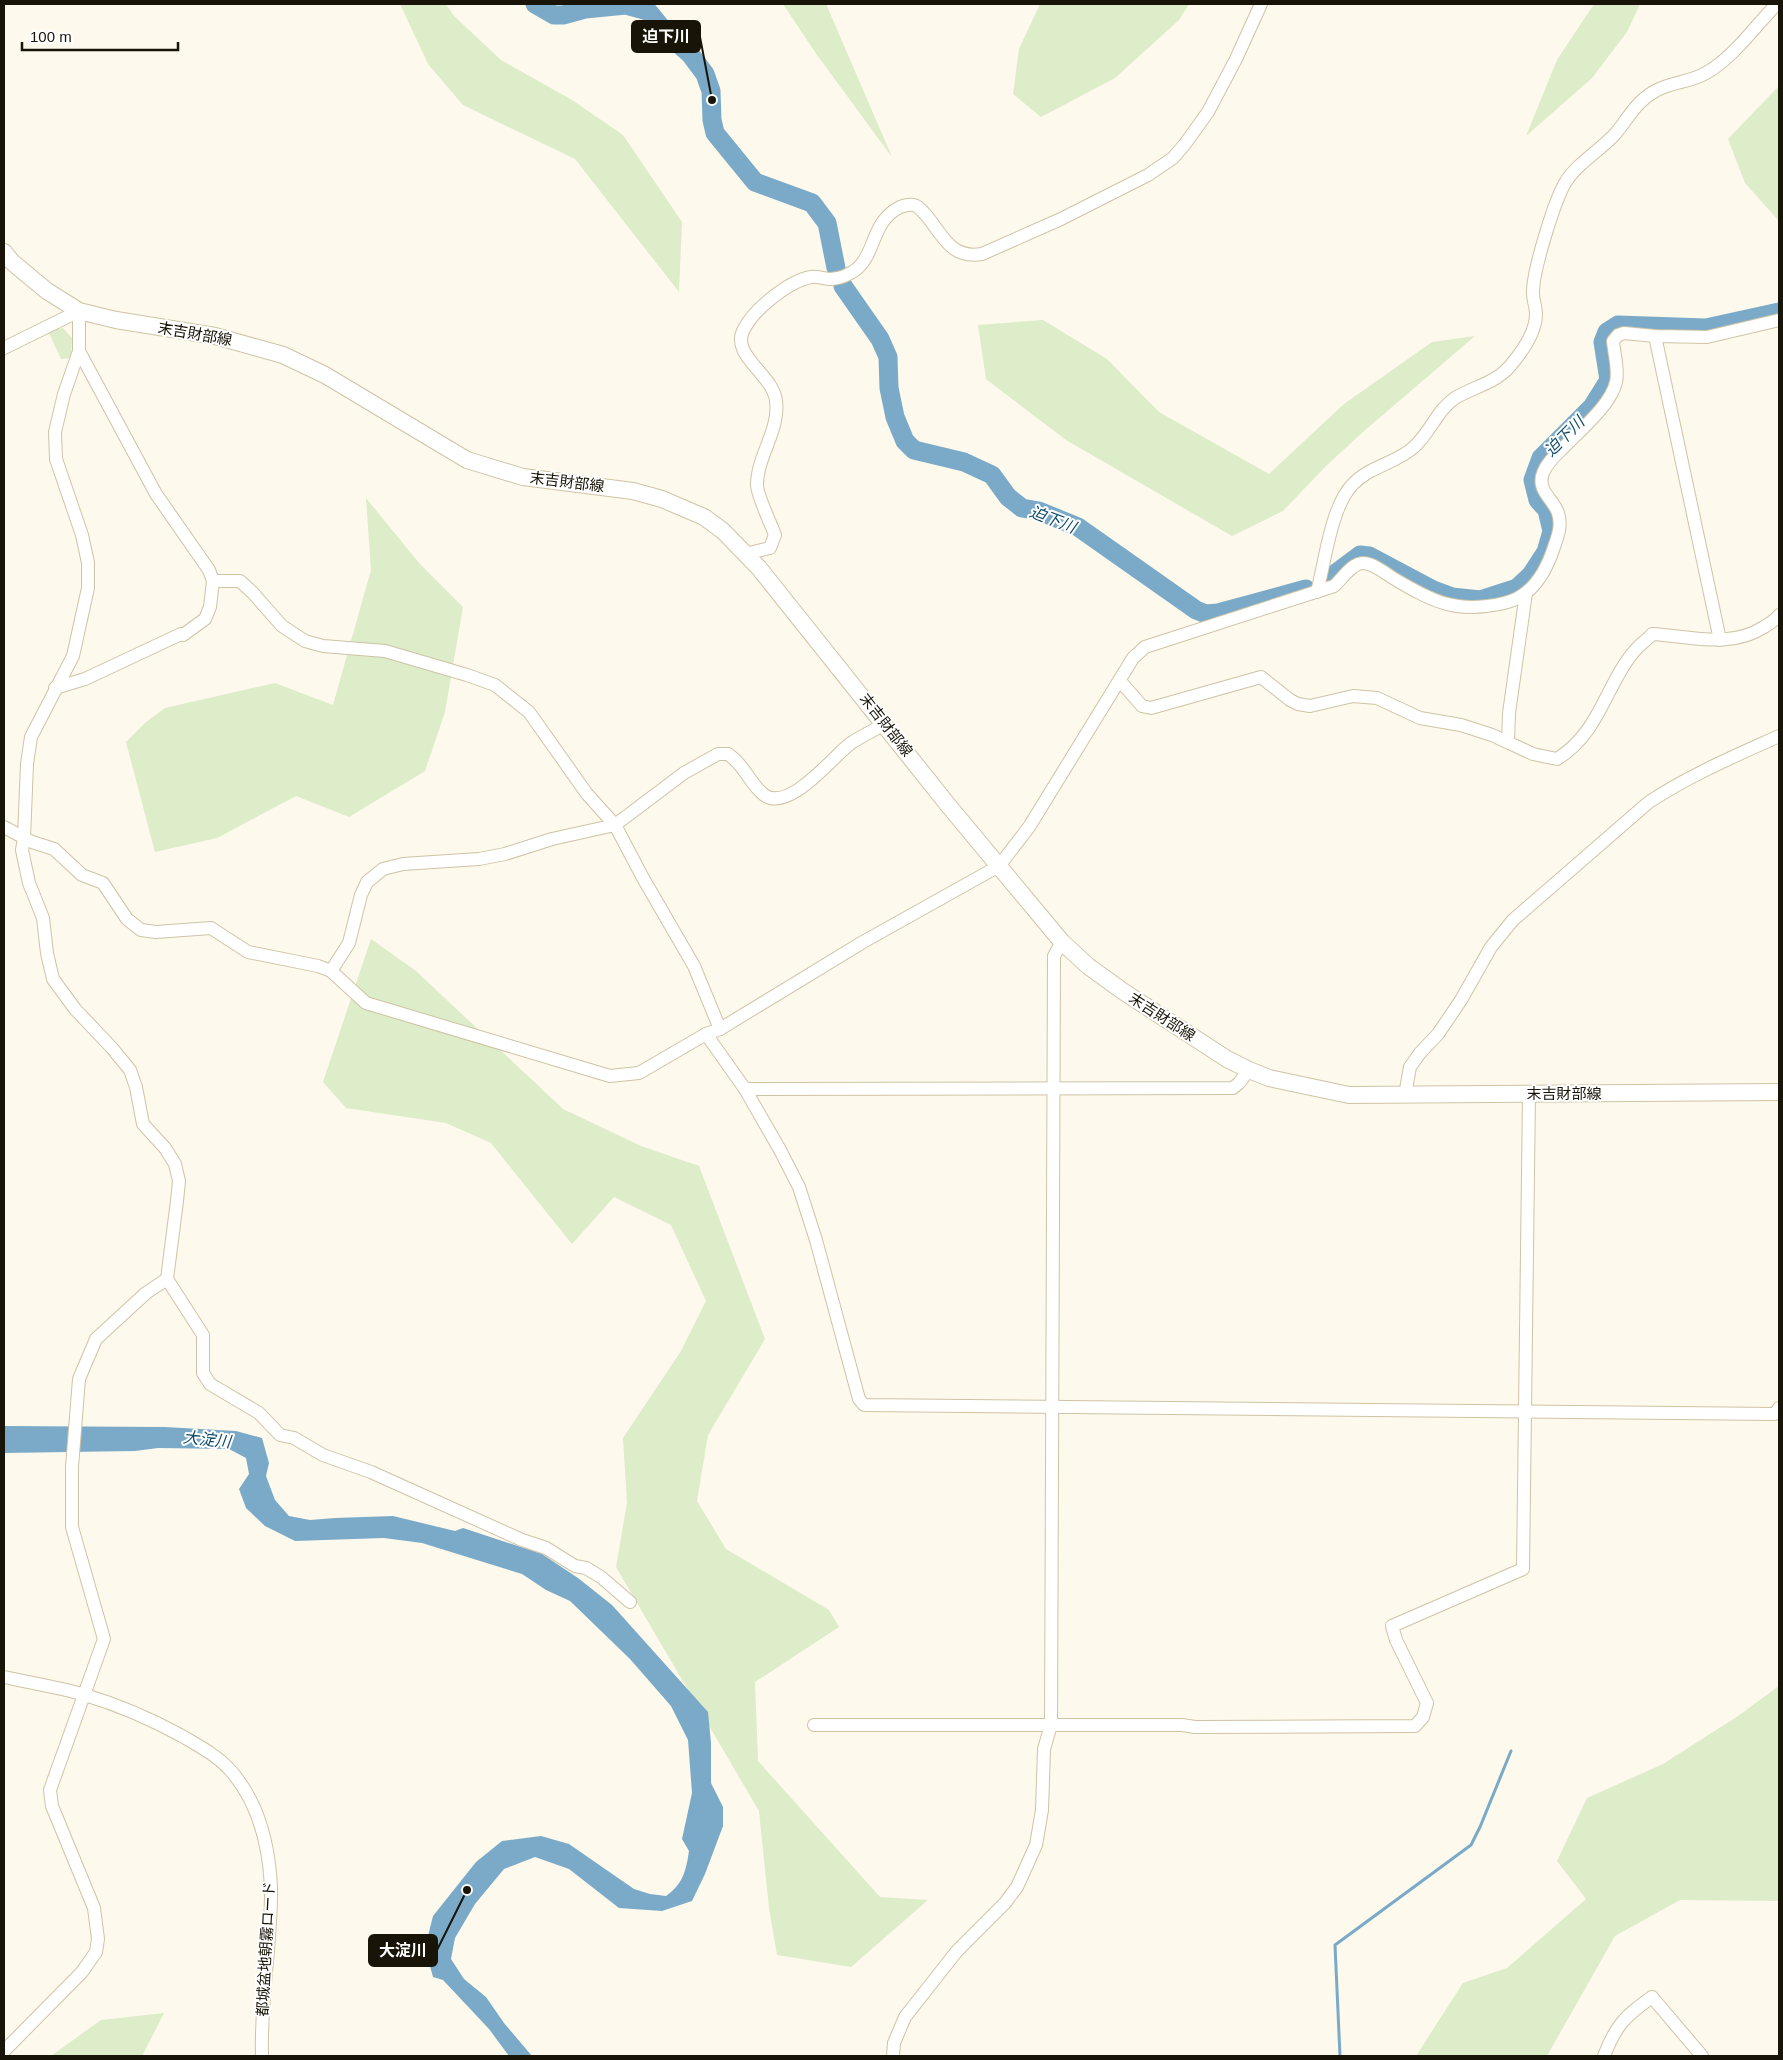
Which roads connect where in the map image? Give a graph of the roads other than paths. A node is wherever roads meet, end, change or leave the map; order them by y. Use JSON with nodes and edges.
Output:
{"nodes":[{"id":1,"x":1261,"y":4,"type":"edge"},
{"id":2,"x":1777,"y":4,"type":"edge"},
{"id":3,"x":4,"y":252,"type":"edge"},
{"id":4,"x":79,"y":311,"type":"junction"},
{"id":5,"x":1779,"y":320,"type":"edge"},
{"id":6,"x":1655,"y":336,"type":"junction"},
{"id":7,"x":4,"y":348,"type":"edge"},
{"id":8,"x":79,"y":351,"type":"junction"},
{"id":9,"x":746,"y":554,"type":"junction"},
{"id":10,"x":213,"y":582,"type":"junction"},
{"id":11,"x":1317,"y":592,"type":"junction"},
{"id":12,"x":1526,"y":593,"type":"junction"},
{"id":13,"x":1779,"y":614,"type":"edge"},
{"id":14,"x":1720,"y":640,"type":"junction"},
{"id":15,"x":1120,"y":681,"type":"junction"},
{"id":16,"x":55,"y":688,"type":"junction"},
{"id":17,"x":885,"y":724,"type":"junction"},
{"id":18,"x":1779,"y":736,"type":"edge"},
{"id":19,"x":1508,"y":742,"type":"junction"},
{"id":20,"x":615,"y":825,"type":"junction"},
{"id":21,"x":4,"y":827,"type":"edge"},
{"id":22,"x":24,"y":838,"type":"junction"},
{"id":23,"x":999,"y":866,"type":"junction"},
{"id":24,"x":1062,"y":942,"type":"junction"},
{"id":25,"x":331,"y":971,"type":"junction"},
{"id":26,"x":720,"y":1029,"type":"junction"},
{"id":27,"x":706,"y":1034,"type":"junction"},
{"id":28,"x":1249,"y":1070,"type":"junction"},
{"id":29,"x":1054,"y":1088,"type":"junction"},
{"id":30,"x":745,"y":1089,"type":"junction"},
{"id":31,"x":1779,"y":1092,"type":"edge"},
{"id":32,"x":1529,"y":1094,"type":"junction"},
{"id":33,"x":1405,"y":1095,"type":"junction"},
{"id":34,"x":167,"y":1279,"type":"junction"},
{"id":35,"x":1053,"y":1407,"type":"junction"},
{"id":36,"x":1779,"y":1408,"type":"edge"},
{"id":37,"x":1526,"y":1411,"type":"junction"},
{"id":38,"x":630,"y":1602,"type":"dead end"},
{"id":39,"x":4,"y":1677,"type":"edge"},
{"id":40,"x":84,"y":1694,"type":"junction"},
{"id":41,"x":814,"y":1725,"type":"dead end"},
{"id":42,"x":1051,"y":1725,"type":"junction"},
{"id":43,"x":4,"y":2051,"type":"edge"},
{"id":44,"x":262,"y":2056,"type":"edge"},
{"id":45,"x":893,"y":2056,"type":"edge"},
{"id":46,"x":1604,"y":2056,"type":"edge"},
{"id":47,"x":1702,"y":2056,"type":"edge"}],
"edges":[{"from":1,"to":9,"type":"street"},
{"from":2,"to":11,"type":"street"},
{"from":3,"to":4,"type":"main road","name":"末吉財部線"},
{"from":4,"to":7,"type":"street"},
{"from":4,"to":8,"type":"street"},
{"from":4,"to":9,"type":"main road","name":"末吉財部線"},
{"from":5,"to":6,"type":"street"},
{"from":6,"to":12,"type":"street"},
{"from":6,"to":14,"type":"street"},
{"from":8,"to":10,"type":"street"},
{"from":8,"to":16,"type":"street"},
{"from":9,"to":17,"type":"main road","name":"末吉財部線"},
{"from":10,"to":16,"type":"street"},
{"from":10,"to":20,"type":"street"},
{"from":11,"to":12,"type":"street"},
{"from":11,"to":15,"type":"street"},
{"from":12,"to":19,"type":"street"},
{"from":13,"to":14,"type":"street"},
{"from":14,"to":19,"type":"street"},
{"from":15,"to":19,"type":"street"},
{"from":15,"to":23,"type":"street"},
{"from":16,"to":22,"type":"street"},
{"from":17,"to":20,"type":"street"},
{"from":17,"to":23,"type":"main road","name":"末吉財部線"},
{"from":18,"to":33,"type":"street"},
{"from":20,"to":25,"type":"street"},
{"from":20,"to":26,"type":"street"},
{"from":21,"to":22,"type":"street"},
{"from":22,"to":25,"type":"street"},
{"from":22,"to":34,"type":"street"},
{"from":23,"to":24,"type":"main road","name":"末吉財部線"},
{"from":23,"to":26,"type":"street"},
{"from":24,"to":28,"type":"main road","name":"末吉財部線"},
{"from":24,"to":29,"type":"street"},
{"from":25,"to":27,"type":"street"},
{"from":26,"to":27,"type":"street"},
{"from":27,"to":30,"type":"street"},
{"from":28,"to":29,"type":"street"},
{"from":28,"to":33,"type":"main road","name":"末吉財部線"},
{"from":29,"to":30,"type":"street"},
{"from":29,"to":35,"type":"street"},
{"from":30,"to":35,"type":"street"},
{"from":31,"to":32,"type":"main road","name":"末吉財部線"},
{"from":32,"to":33,"type":"main road","name":"末吉財部線"},
{"from":32,"to":37,"type":"street"},
{"from":34,"to":38,"type":"street"},
{"from":34,"to":40,"type":"street"},
{"from":35,"to":37,"type":"street"},
{"from":35,"to":42,"type":"street"},
{"from":36,"to":37,"type":"street"},
{"from":37,"to":42,"type":"street"},
{"from":39,"to":40,"type":"street","name":"都城盆地朝霧ロード"},
{"from":40,"to":43,"type":"street"},
{"from":40,"to":44,"type":"street","name":"都城盆地朝霧ロード"},
{"from":41,"to":42,"type":"street"},
{"from":42,"to":45,"type":"street"},
{"from":46,"to":47,"type":"street"}]}
